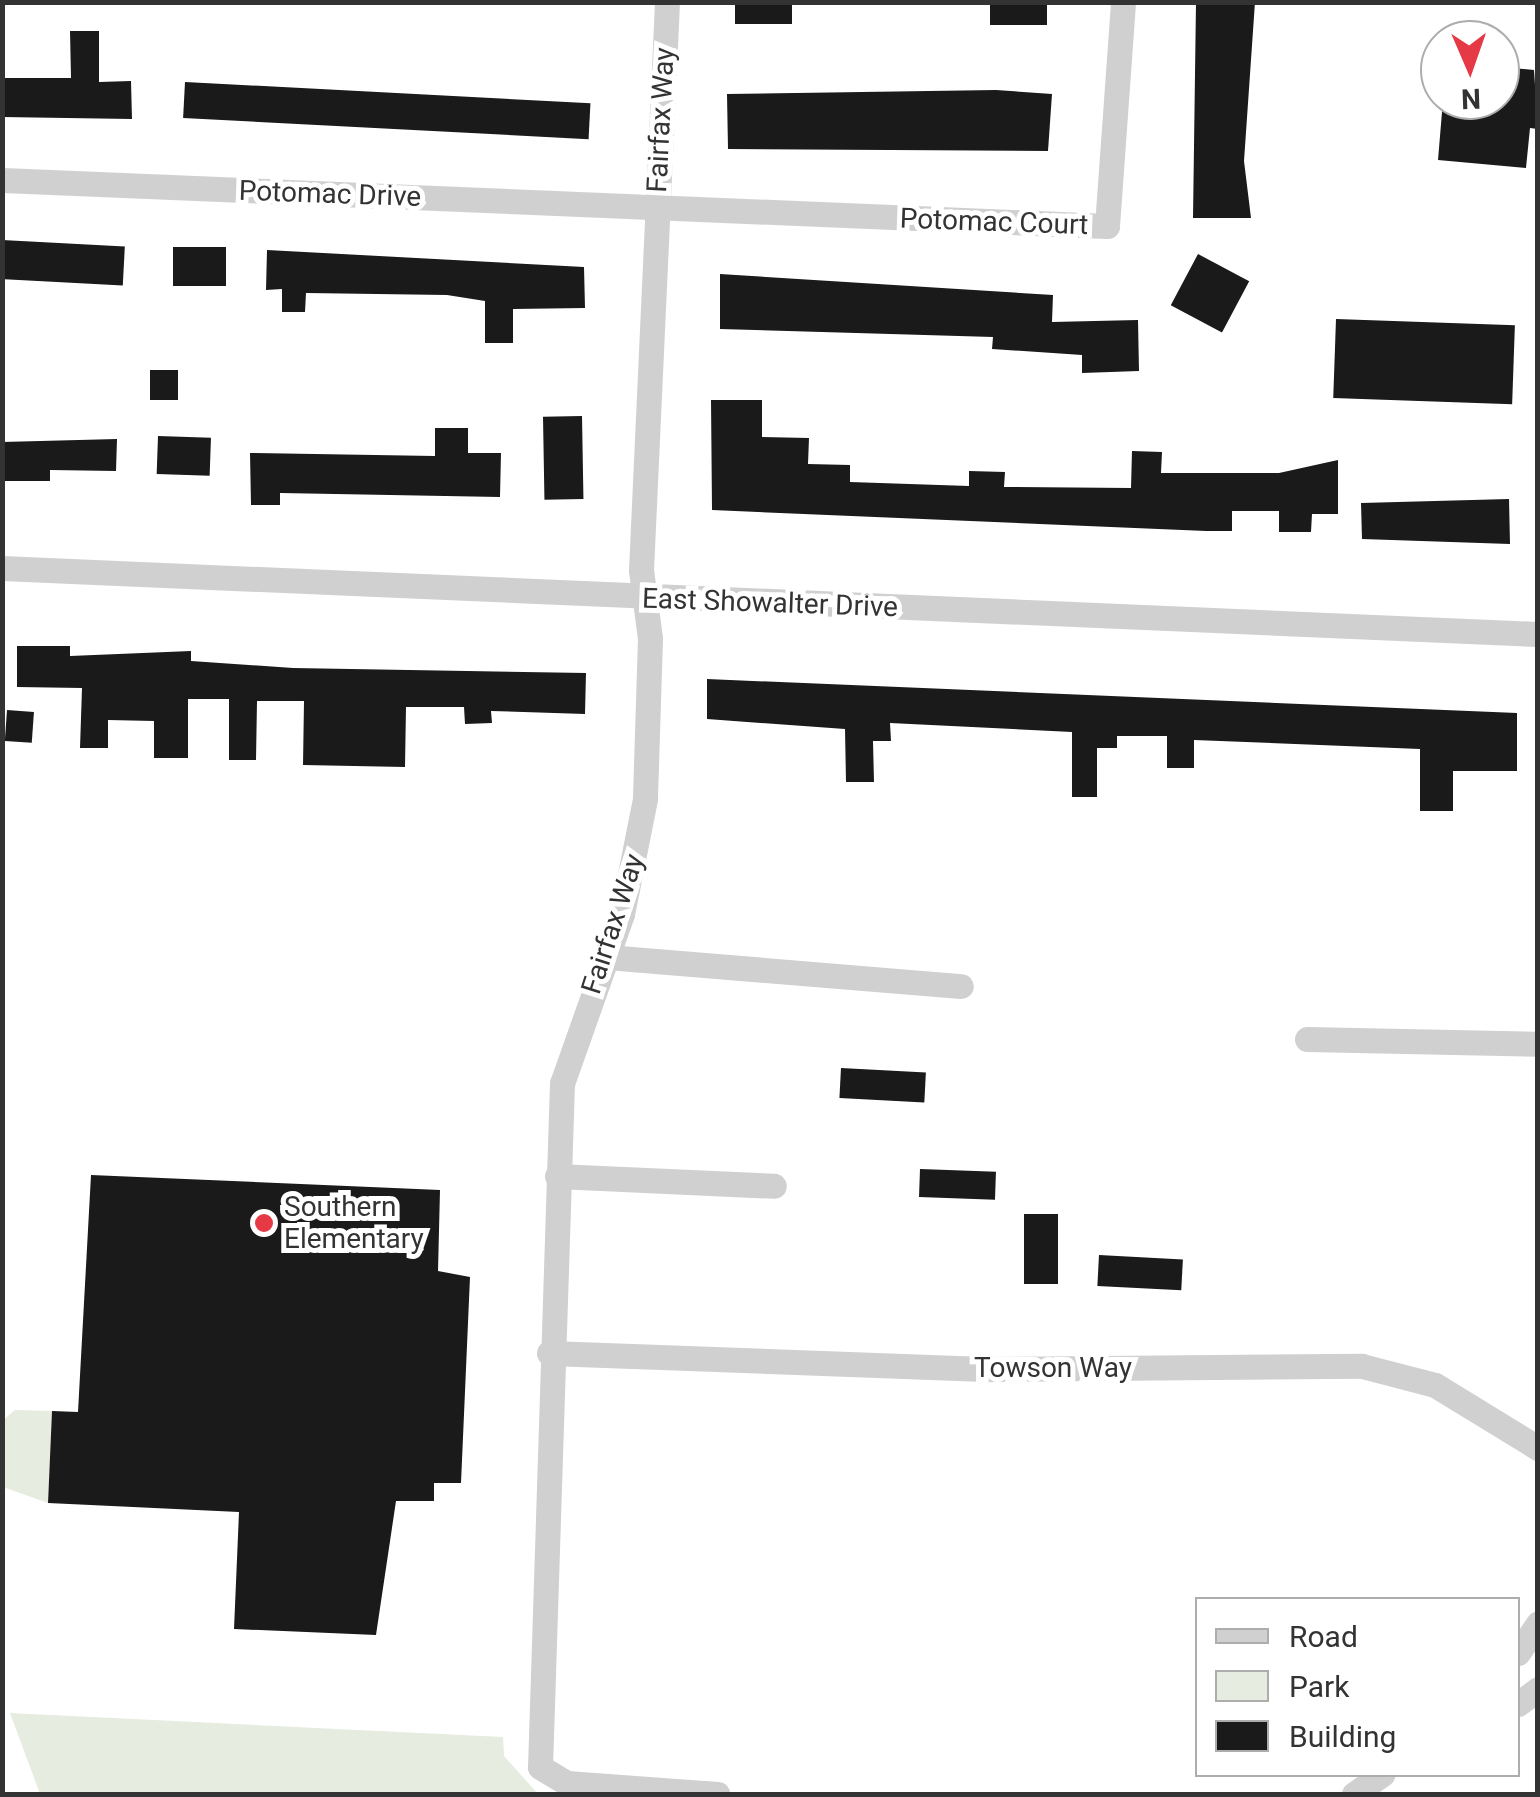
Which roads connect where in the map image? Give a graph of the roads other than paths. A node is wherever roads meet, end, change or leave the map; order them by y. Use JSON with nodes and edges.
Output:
{"nodes":[{"id":1,"x":667,"y":2,"type":"edge"},
{"id":2,"x":1123,"y":2,"type":"edge"},
{"id":3,"x":2,"y":180,"type":"edge"},
{"id":4,"x":657,"y":208,"type":"junction"},
{"id":5,"x":2,"y":568,"type":"edge"},
{"id":6,"x":645,"y":598,"type":"junction"},
{"id":7,"x":1538,"y":634,"type":"edge"},
{"id":8,"x":607,"y":957,"type":"junction"},
{"id":9,"x":961,"y":986,"type":"dead end"},
{"id":10,"x":1306,"y":1039,"type":"dead end"},
{"id":11,"x":1538,"y":1044,"type":"edge"},
{"id":12,"x":558,"y":1176,"type":"junction"},
{"id":13,"x":774,"y":1186,"type":"dead end"},
{"id":14,"x":549,"y":1354,"type":"junction"},
{"id":15,"x":1538,"y":1448,"type":"edge"},
{"id":16,"x":1538,"y":1623,"type":"edge"},
{"id":17,"x":1520,"y":1650,"type":"edge"},
{"id":18,"x":1379,"y":1777,"type":"edge"},
{"id":19,"x":718,"y":1794,"type":"edge"},
{"id":20,"x":1354,"y":1794,"type":"edge"}],
"edges":[{"from":1,"to":4,"type":"street","name":"Fairfax Way"},
{"from":2,"to":4,"type":"street","name":"Potomac Court"},
{"from":3,"to":4,"type":"street","name":"Potomac Drive"},
{"from":4,"to":6,"type":"street","name":"Fairfax Way"},
{"from":5,"to":6,"type":"street","name":"East Showalter Drive"},
{"from":6,"to":7,"type":"street","name":"East Showalter Drive"},
{"from":6,"to":8,"type":"street","name":"Fairfax Way"},
{"from":8,"to":9,"type":"street"},
{"from":8,"to":12,"type":"street","name":"Fairfax Way"},
{"from":10,"to":11,"type":"street"},
{"from":12,"to":13,"type":"street"},
{"from":12,"to":14,"type":"street","name":"Fairfax Way"},
{"from":14,"to":15,"type":"street","name":"Towson Way"},
{"from":14,"to":19,"type":"street","name":"Fairfax Way"},
{"from":16,"to":17,"type":"street"},
{"from":18,"to":20,"type":"street"}]}
